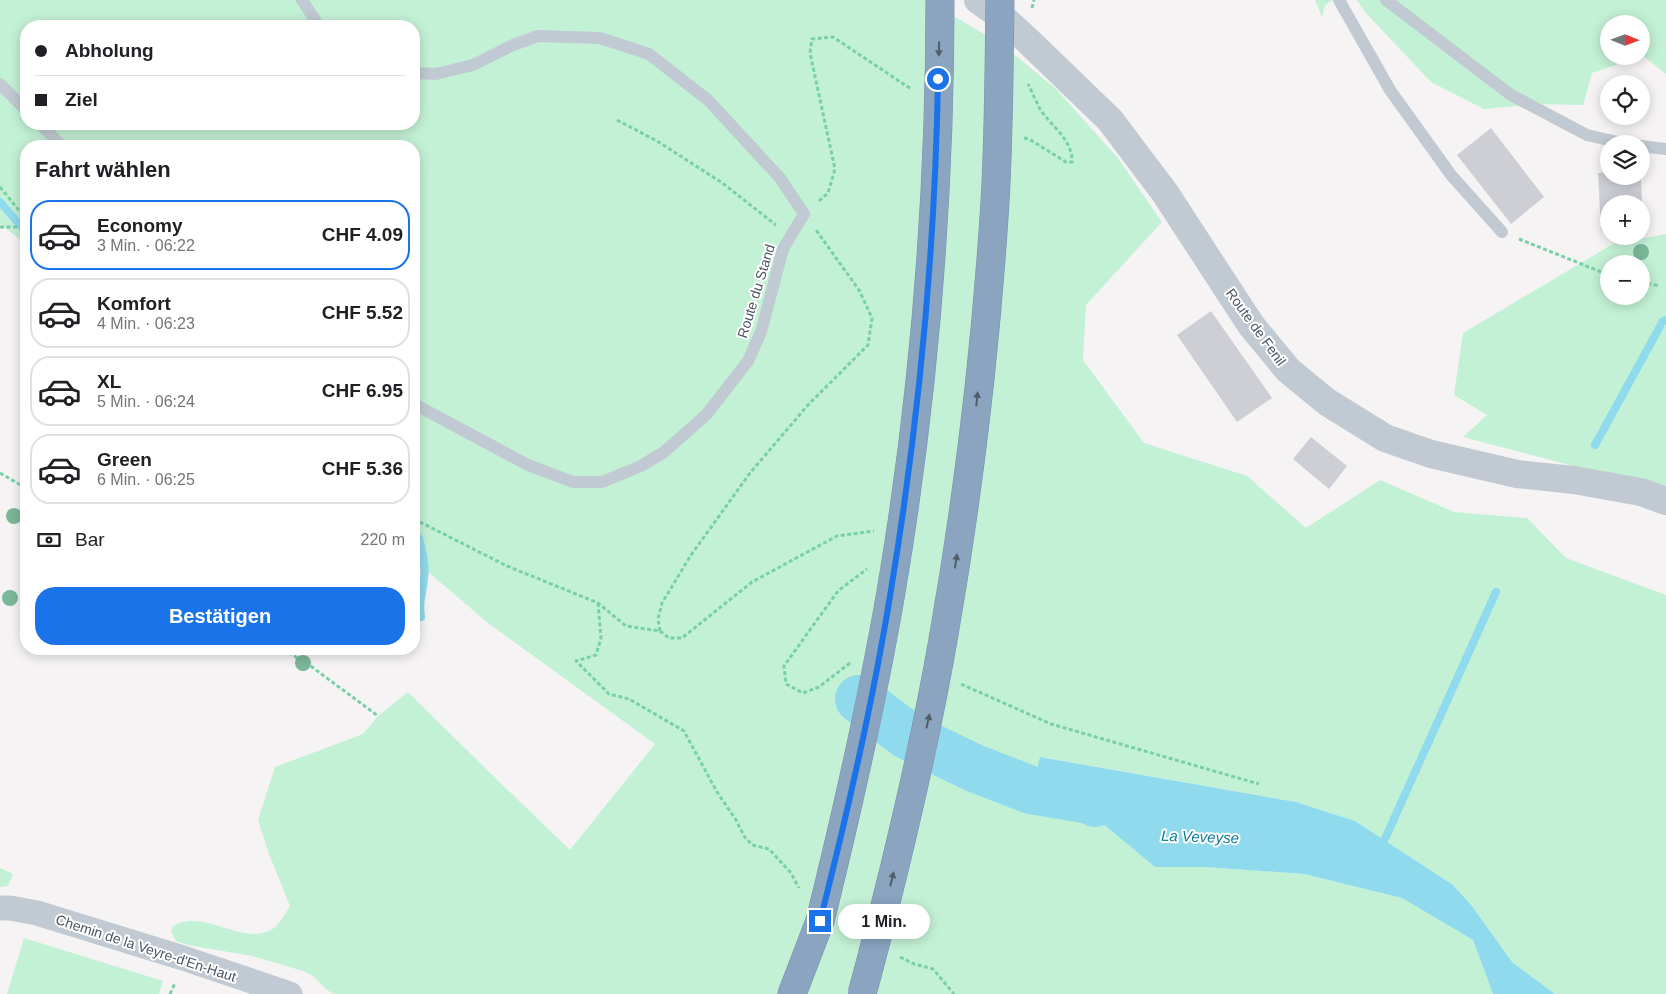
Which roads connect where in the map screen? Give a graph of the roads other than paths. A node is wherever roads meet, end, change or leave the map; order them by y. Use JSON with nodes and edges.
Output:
{"nodes":[{"id":1,"x":302,"y":0,"type":"edge"},
{"id":2,"x":940,"y":0,"type":"edge"},
{"id":3,"x":978,"y":0,"type":"edge"},
{"id":4,"x":1000,"y":0,"type":"edge"},
{"id":5,"x":1339,"y":0,"type":"edge"},
{"id":6,"x":1386,"y":0,"type":"edge"},
{"id":7,"x":315,"y":20,"type":"edge"},
{"id":8,"x":420,"y":73,"type":"edge"},
{"id":9,"x":0,"y":84,"type":"edge"},
{"id":10,"x":20,"y":104,"type":"edge"},
{"id":11,"x":46,"y":130,"type":"edge"},
{"id":12,"x":1600,"y":138,"type":"edge"},
{"id":13,"x":56,"y":140,"type":"edge"},
{"id":14,"x":1650,"y":147,"type":"edge"},
{"id":15,"x":1666,"y":149,"type":"edge"},
{"id":16,"x":1502,"y":232,"type":"road end"},
{"id":17,"x":420,"y":407,"type":"edge"},
{"id":18,"x":1666,"y":501,"type":"edge"},
{"id":19,"x":0,"y":908,"type":"edge"},
{"id":20,"x":820,"y":921,"type":"junction"},
{"id":21,"x":290,"y":994,"type":"edge"},
{"id":22,"x":792,"y":994,"type":"edge"},
{"id":23,"x":798,"y":994,"type":"edge"},
{"id":24,"x":862,"y":994,"type":"edge"}],
"edges":[{"from":1,"to":7,"type":"lane"},
{"from":2,"to":20,"type":"highway","one_way":true,"bridge":true},
{"from":3,"to":18,"type":"street","name":"Route de Fenil"},
{"from":24,"to":4,"type":"highway","one_way":true,"bridge":true},
{"from":5,"to":16,"type":"lane"},
{"from":6,"to":12,"type":"lane"},
{"from":8,"to":17,"type":"lane","name":"Route du Stand"},
{"from":9,"to":10,"type":"lane"},
{"from":11,"to":13,"type":"lane"},
{"from":14,"to":15,"type":"lane"},
{"from":19,"to":21,"type":"street","name":"Chemin de la Veyre-d'En-Haut"},
{"from":20,"to":22,"type":"highway"},
{"from":20,"to":23,"type":"highway"}]}
